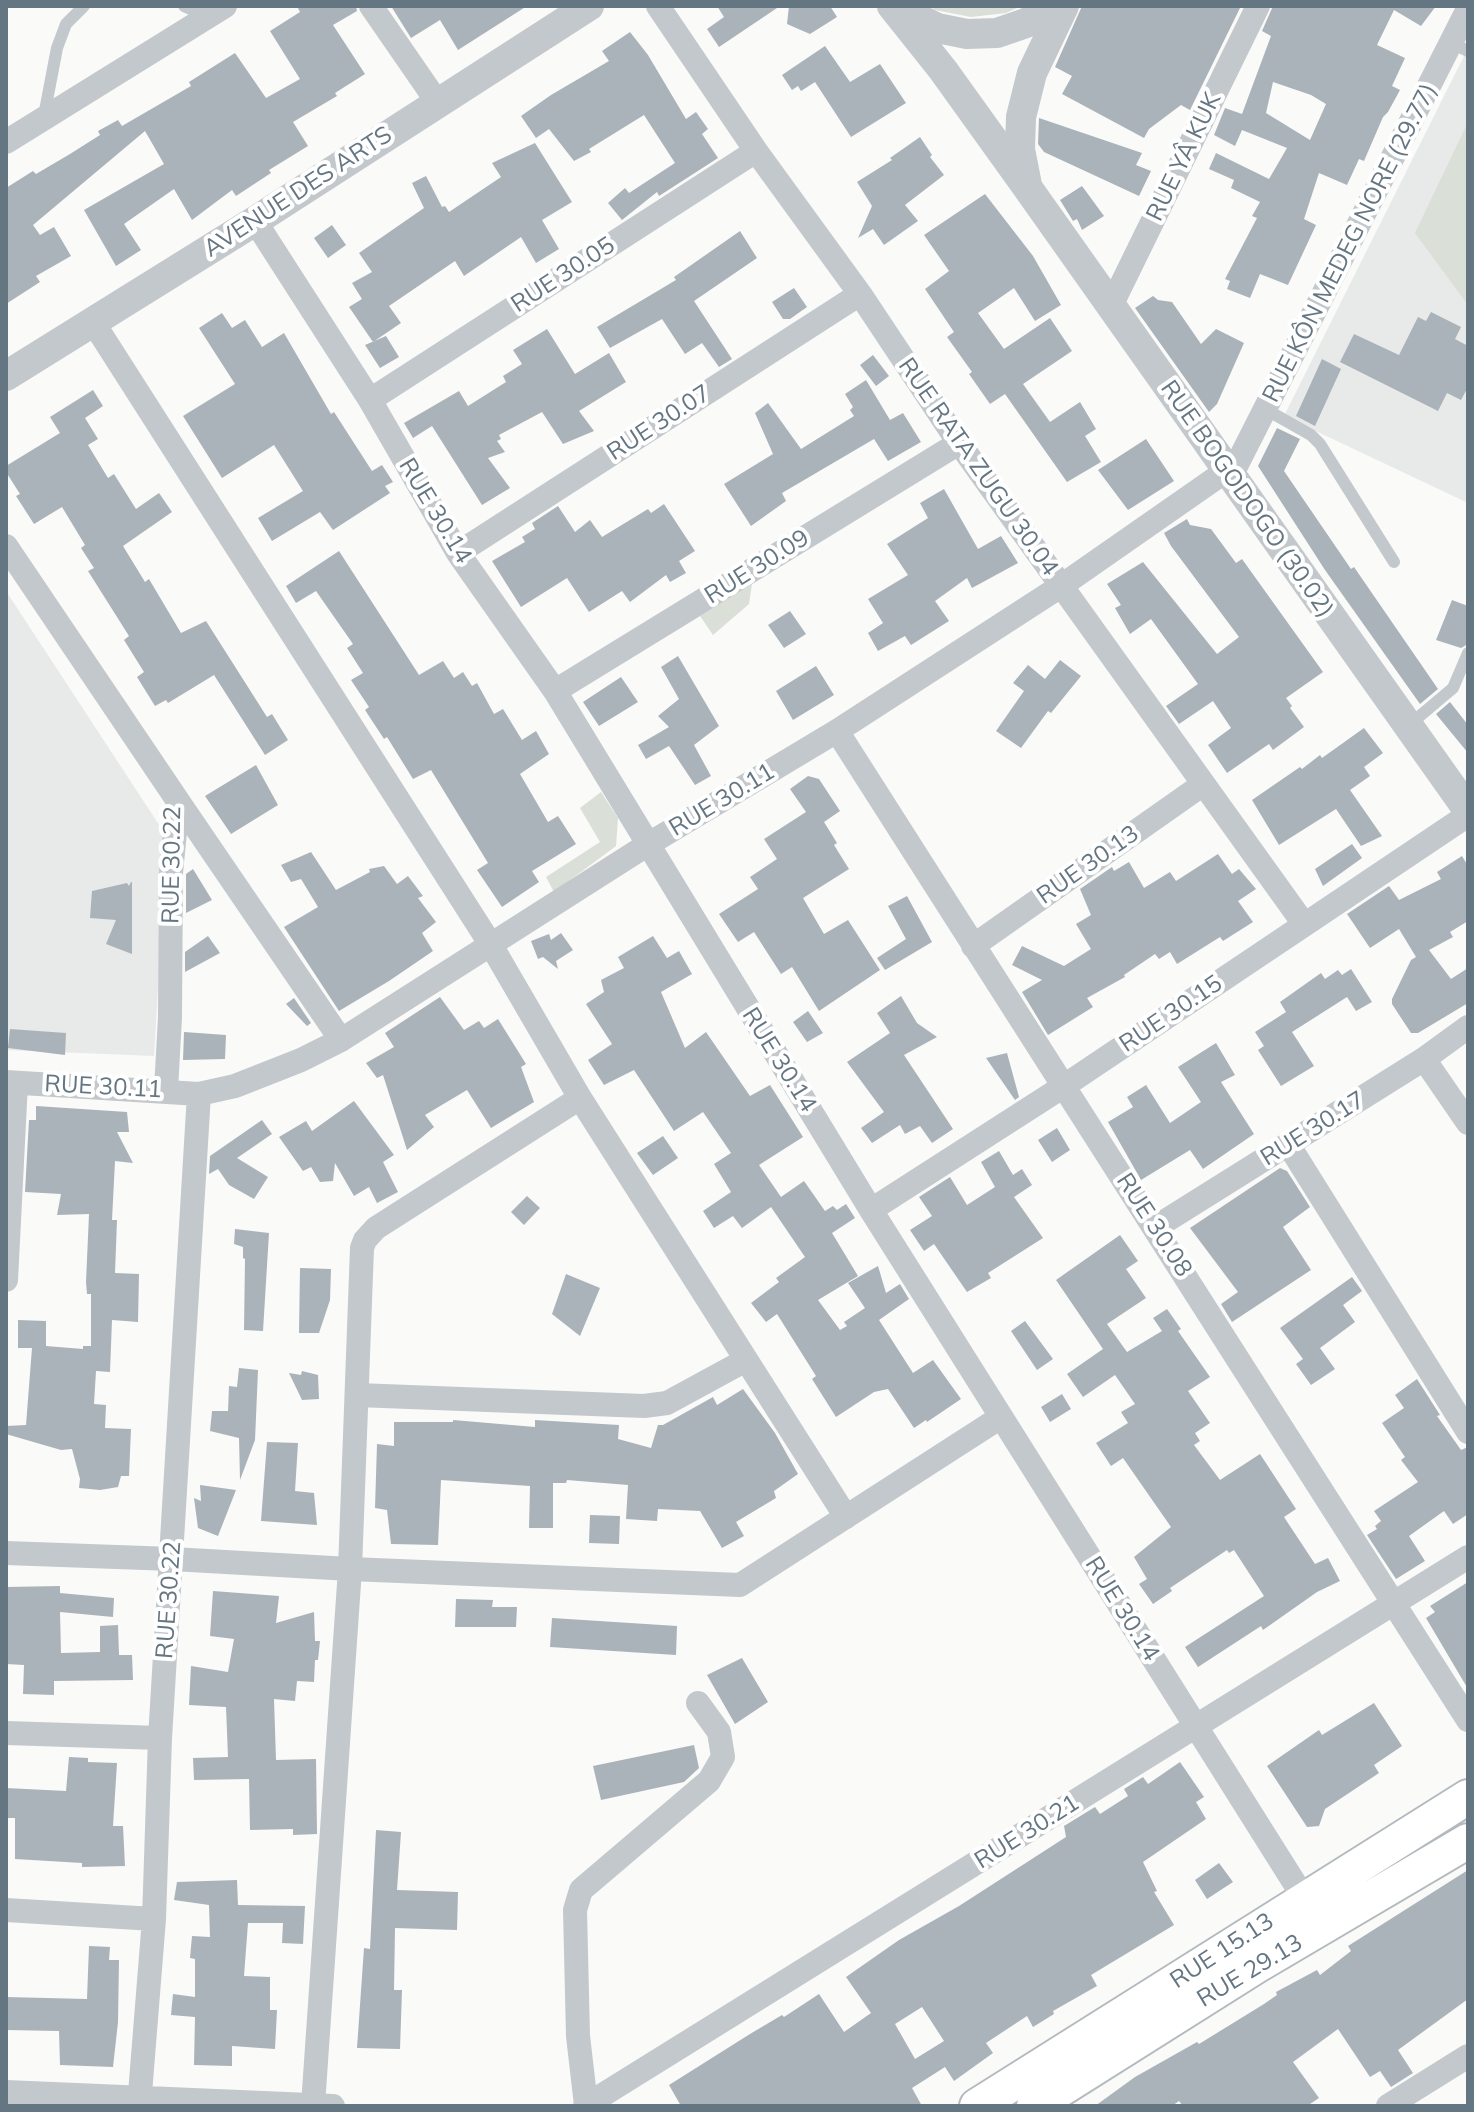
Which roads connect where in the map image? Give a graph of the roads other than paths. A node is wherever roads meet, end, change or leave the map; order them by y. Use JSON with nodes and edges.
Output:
{"nodes":[{"id":1,"x":84,"y":6,"type":"edge"},
{"id":2,"x":184,"y":6,"type":"edge"},
{"id":3,"x":371,"y":6,"type":"edge"},
{"id":4,"x":589,"y":6,"type":"edge"},
{"id":5,"x":658,"y":6,"type":"edge"},
{"id":6,"x":894,"y":6,"type":"edge"},
{"id":7,"x":1054,"y":6,"type":"edge"},
{"id":8,"x":1064,"y":6,"type":"edge"},
{"id":9,"x":1258,"y":6,"type":"edge"},
{"id":10,"x":1468,"y":9,"type":"edge"},
{"id":11,"x":216,"y":11,"type":"edge"},
{"id":12,"x":1460,"y":47,"type":"edge"},
{"id":13,"x":438,"y":103,"type":"junction"},
{"id":14,"x":43,"y":119,"type":"junction"},
{"id":15,"x":6,"y":142,"type":"edge"},
{"id":16,"x":756,"y":151,"type":"junction"},
{"id":17,"x":1027,"y":187,"type":"junction"},
{"id":18,"x":255,"y":221,"type":"junction"},
{"id":19,"x":860,"y":294,"type":"junction"},
{"id":20,"x":1110,"y":308,"type":"junction"},
{"id":21,"x":93,"y":322,"type":"junction"},
{"id":22,"x":6,"y":376,"type":"edge"},
{"id":23,"x":370,"y":400,"type":"junction"},
{"id":24,"x":1265,"y":409,"type":"junction"},
{"id":25,"x":959,"y":443,"type":"junction"},
{"id":26,"x":1228,"y":473,"type":"junction"},
{"id":27,"x":6,"y":546,"type":"edge"},
{"id":28,"x":458,"y":553,"type":"junction"},
{"id":29,"x":1394,"y":562,"type":"dead end"},
{"id":30,"x":1061,"y":586,"type":"junction"},
{"id":31,"x":1468,"y":653,"type":"edge"},
{"id":32,"x":555,"y":691,"type":"junction"},
{"id":33,"x":1408,"y":726,"type":"junction"},
{"id":34,"x":837,"y":731,"type":"junction"},
{"id":35,"x":1202,"y":785,"type":"junction"},
{"id":36,"x":178,"y":801,"type":"junction"},
{"id":37,"x":1468,"y":812,"type":"edge"},
{"id":38,"x":647,"y":845,"type":"junction"},
{"id":39,"x":1304,"y":924,"type":"junction"},
{"id":40,"x":491,"y":945,"type":"junction"},
{"id":41,"x":973,"y":946,"type":"junction"},
{"id":42,"x":1468,"y":1027,"type":"edge"},
{"id":43,"x":341,"y":1040,"type":"junction"},
{"id":44,"x":1424,"y":1059,"type":"junction"},
{"id":45,"x":11,"y":1082,"type":"edge"},
{"id":46,"x":1064,"y":1086,"type":"junction"},
{"id":47,"x":166,"y":1090,"type":"junction"},
{"id":48,"x":199,"y":1094,"type":"junction"},
{"id":49,"x":580,"y":1098,"type":"junction"},
{"id":50,"x":1468,"y":1123,"type":"edge"},
{"id":51,"x":1288,"y":1144,"type":"junction"},
{"id":52,"x":871,"y":1210,"type":"junction"},
{"id":53,"x":1156,"y":1227,"type":"junction"},
{"id":54,"x":6,"y":1280,"type":"edge"},
{"id":55,"x":746,"y":1360,"type":"junction"},
{"id":56,"x":357,"y":1395,"type":"junction"},
{"id":57,"x":1001,"y":1417,"type":"junction"},
{"id":58,"x":1468,"y":1432,"type":"edge"},
{"id":59,"x":846,"y":1517,"type":"junction"},
{"id":60,"x":6,"y":1553,"type":"edge"},
{"id":61,"x":1468,"y":1557,"type":"edge"},
{"id":62,"x":172,"y":1559,"type":"junction"},
{"id":63,"x":350,"y":1569,"type":"junction"},
{"id":64,"x":1394,"y":1604,"type":"junction"},
{"id":65,"x":698,"y":1703,"type":"dead end"},
{"id":66,"x":1468,"y":1720,"type":"edge"},
{"id":67,"x":1196,"y":1726,"type":"junction"},
{"id":68,"x":6,"y":1733,"type":"edge"},
{"id":69,"x":160,"y":1738,"type":"junction"},
{"id":70,"x":1468,"y":1797,"type":"edge"},
{"id":71,"x":1468,"y":1841,"type":"edge"},
{"id":72,"x":1304,"y":1898,"type":"junction"},
{"id":73,"x":6,"y":1910,"type":"edge"},
{"id":74,"x":154,"y":1919,"type":"junction"},
{"id":75,"x":1468,"y":2056,"type":"edge"},
{"id":76,"x":6,"y":2092,"type":"edge"},
{"id":77,"x":139,"y":2101,"type":"edge"},
{"id":78,"x":987,"y":2103,"type":"edge"},
{"id":79,"x":323,"y":2105,"type":"edge"},
{"id":80,"x":586,"y":2106,"type":"edge"},
{"id":81,"x":1034,"y":2106,"type":"edge"},
{"id":82,"x":1388,"y":2106,"type":"edge"}],
"edges":[{"from":1,"to":14,"type":"lane"},
{"from":2,"to":11,"type":"lane"},
{"from":3,"to":13,"type":"street"},
{"from":4,"to":13,"type":"street","name":"AVENUE DES ARTS"},
{"from":5,"to":16,"type":"street","name":"RUE RATA ZUGU 30.04"},
{"from":6,"to":7,"type":"street"},
{"from":6,"to":17,"type":"street","name":"RUE BOGODOGO (30.02)"},
{"from":8,"to":17,"type":"street"},
{"from":9,"to":20,"type":"street","name":"RUE YÂ KUK"},
{"from":10,"to":12,"type":"street","name":"RUE KÔN MEDEG NORE (29.77)"},
{"from":11,"to":14,"type":"street"},
{"from":12,"to":24,"type":"street","name":"RUE KÔN MEDEG NORE (29.77)"},
{"from":13,"to":18,"type":"street","name":"AVENUE DES ARTS"},
{"from":14,"to":15,"type":"street"},
{"from":16,"to":19,"type":"street","name":"RUE RATA ZUGU 30.04"},
{"from":16,"to":23,"type":"street","name":"RUE 30.05"},
{"from":17,"to":20,"type":"street","name":"RUE BOGODOGO (30.02)"},
{"from":18,"to":21,"type":"street","name":"AVENUE DES ARTS"},
{"from":18,"to":23,"type":"street","name":"RUE 30.14"},
{"from":19,"to":25,"type":"street","name":"RUE RATA ZUGU 30.04"},
{"from":19,"to":28,"type":"street","name":"RUE 30.07"},
{"from":20,"to":26,"type":"street","name":"RUE BOGODOGO (30.02)"},
{"from":21,"to":22,"type":"street","name":"AVENUE DES ARTS"},
{"from":21,"to":40,"type":"street"},
{"from":23,"to":28,"type":"street","name":"RUE 30.14"},
{"from":24,"to":26,"type":"street","name":"RUE KÔN MEDEG NORE (29.77)"},
{"from":24,"to":29,"type":"lane"},
{"from":25,"to":30,"type":"street","name":"RUE RATA ZUGU 30.04"},
{"from":25,"to":32,"type":"street","name":"RUE 30.09"},
{"from":26,"to":30,"type":"street","name":"RUE 30.11"},
{"from":26,"to":33,"type":"street","name":"RUE BOGODOGO (30.02)"},
{"from":27,"to":36,"type":"street","name":"RUE 30.22"},
{"from":28,"to":32,"type":"street","name":"RUE 30.14"},
{"from":30,"to":34,"type":"street","name":"RUE 30.11"},
{"from":30,"to":35,"type":"street","name":"RUE RATA ZUGU 30.04"},
{"from":31,"to":33,"type":"lane"},
{"from":32,"to":38,"type":"street","name":"RUE 30.14"},
{"from":33,"to":37,"type":"street","name":"RUE BOGODOGO (30.02)"},
{"from":34,"to":38,"type":"street","name":"RUE 30.11"},
{"from":34,"to":41,"type":"street","name":"RUE 30.08"},
{"from":35,"to":39,"type":"street","name":"RUE RATA ZUGU 30.04"},
{"from":35,"to":41,"type":"street","name":"RUE 30.13"},
{"from":36,"to":43,"type":"street"},
{"from":36,"to":47,"type":"street","name":"RUE 30.22"},
{"from":37,"to":39,"type":"street","name":"RUE 30.15"},
{"from":38,"to":40,"type":"street","name":"RUE 30.11"},
{"from":38,"to":52,"type":"street","name":"RUE 30.14"},
{"from":39,"to":46,"type":"street","name":"RUE 30.15"},
{"from":40,"to":43,"type":"street","name":"RUE 30.11"},
{"from":40,"to":49,"type":"street"},
{"from":41,"to":46,"type":"street","name":"RUE 30.08"},
{"from":42,"to":44,"type":"street","name":"RUE 30.17"},
{"from":43,"to":48,"type":"street","name":"RUE 30.11"},
{"from":44,"to":50,"type":"street"},
{"from":44,"to":51,"type":"street","name":"RUE 30.17"},
{"from":45,"to":47,"type":"street","name":"RUE 30.11"},
{"from":45,"to":54,"type":"street"},
{"from":46,"to":52,"type":"street","name":"RUE 30.15"},
{"from":46,"to":53,"type":"street","name":"RUE 30.08"},
{"from":47,"to":48,"type":"street","name":"RUE 30.11"},
{"from":48,"to":62,"type":"street","name":"RUE 30.22"},
{"from":49,"to":55,"type":"street"},
{"from":49,"to":56,"type":"street"},
{"from":51,"to":53,"type":"street","name":"RUE 30.17"},
{"from":51,"to":58,"type":"street"},
{"from":52,"to":57,"type":"street","name":"RUE 30.14"},
{"from":53,"to":64,"type":"street","name":"RUE 30.08"},
{"from":55,"to":56,"type":"street"},
{"from":55,"to":59,"type":"street"},
{"from":56,"to":63,"type":"street"},
{"from":57,"to":59,"type":"street"},
{"from":57,"to":67,"type":"street","name":"RUE 30.14"},
{"from":59,"to":63,"type":"street"},
{"from":60,"to":62,"type":"street"},
{"from":61,"to":64,"type":"street","name":"RUE 30.21"},
{"from":62,"to":63,"type":"street"},
{"from":62,"to":69,"type":"street","name":"RUE 30.22"},
{"from":63,"to":79,"type":"street"},
{"from":64,"to":66,"type":"street","name":"RUE 30.08"},
{"from":64,"to":67,"type":"street","name":"RUE 30.21"},
{"from":65,"to":80,"type":"street"},
{"from":67,"to":72,"type":"street","name":"RUE 30.14"},
{"from":67,"to":80,"type":"street","name":"RUE 30.21"},
{"from":68,"to":69,"type":"street"},
{"from":69,"to":74,"type":"street","name":"RUE 30.22"},
{"from":70,"to":72,"type":"main road","name":"RUE 15.13"},
{"from":71,"to":81,"type":"main road","name":"RUE 29.13"},
{"from":72,"to":78,"type":"main road","name":"RUE 15.13"},
{"from":73,"to":74,"type":"street"},
{"from":74,"to":77,"type":"street","name":"RUE 30.22"},
{"from":75,"to":82,"type":"street"},
{"from":76,"to":77,"type":"street"},
{"from":77,"to":79,"type":"street"}]}
